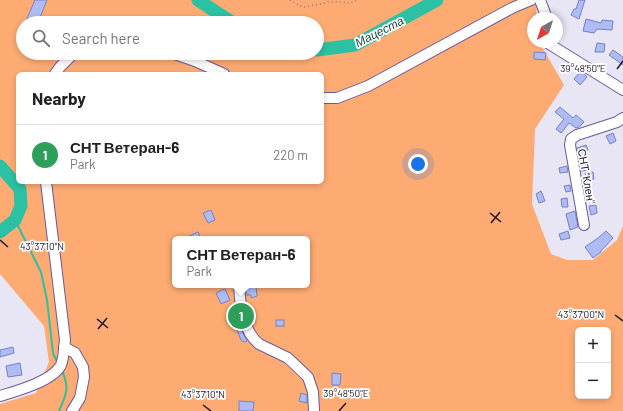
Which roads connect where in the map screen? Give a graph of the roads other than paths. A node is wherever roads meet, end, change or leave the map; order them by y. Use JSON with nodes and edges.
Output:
{"nodes":[{"id":1,"x":531,"y":0,"type":"edge"},
{"id":2,"x":540,"y":0,"type":"edge"},
{"id":3,"x":545,"y":12,"type":"edge"},
{"id":4,"x":556,"y":48,"type":"edge"},
{"id":5,"x":67,"y":60,"type":"edge"},
{"id":6,"x":192,"y":60,"type":"edge"},
{"id":7,"x":56,"y":72,"type":"edge"},
{"id":8,"x":220,"y":72,"type":"edge"},
{"id":9,"x":623,"y":90,"type":"edge"},
{"id":10,"x":324,"y":98,"type":"edge"},
{"id":11,"x":623,"y":118,"type":"edge"},
{"id":12,"x":46,"y":184,"type":"edge"},
{"id":13,"x":584,"y":225,"type":"dead end"},
{"id":14,"x":239,"y":288,"type":"edge"},
{"id":15,"x":64,"y":347,"type":"junction"},
{"id":16,"x":0,"y":396,"type":"edge"},
{"id":17,"x":72,"y":411,"type":"edge"},
{"id":18,"x":314,"y":411,"type":"edge"}],
"edges":[{"from":1,"to":10,"type":"street"},
{"from":2,"to":3,"type":"street"},
{"from":4,"to":9,"type":"street"},
{"from":5,"to":7,"type":"street"},
{"from":6,"to":8,"type":"street"},
{"from":11,"to":13,"type":"street","name":"СНТ \"Клен\""},
{"from":12,"to":15,"type":"street"},
{"from":14,"to":18,"type":"street"},
{"from":15,"to":16,"type":"street"},
{"from":15,"to":17,"type":"street"}]}
